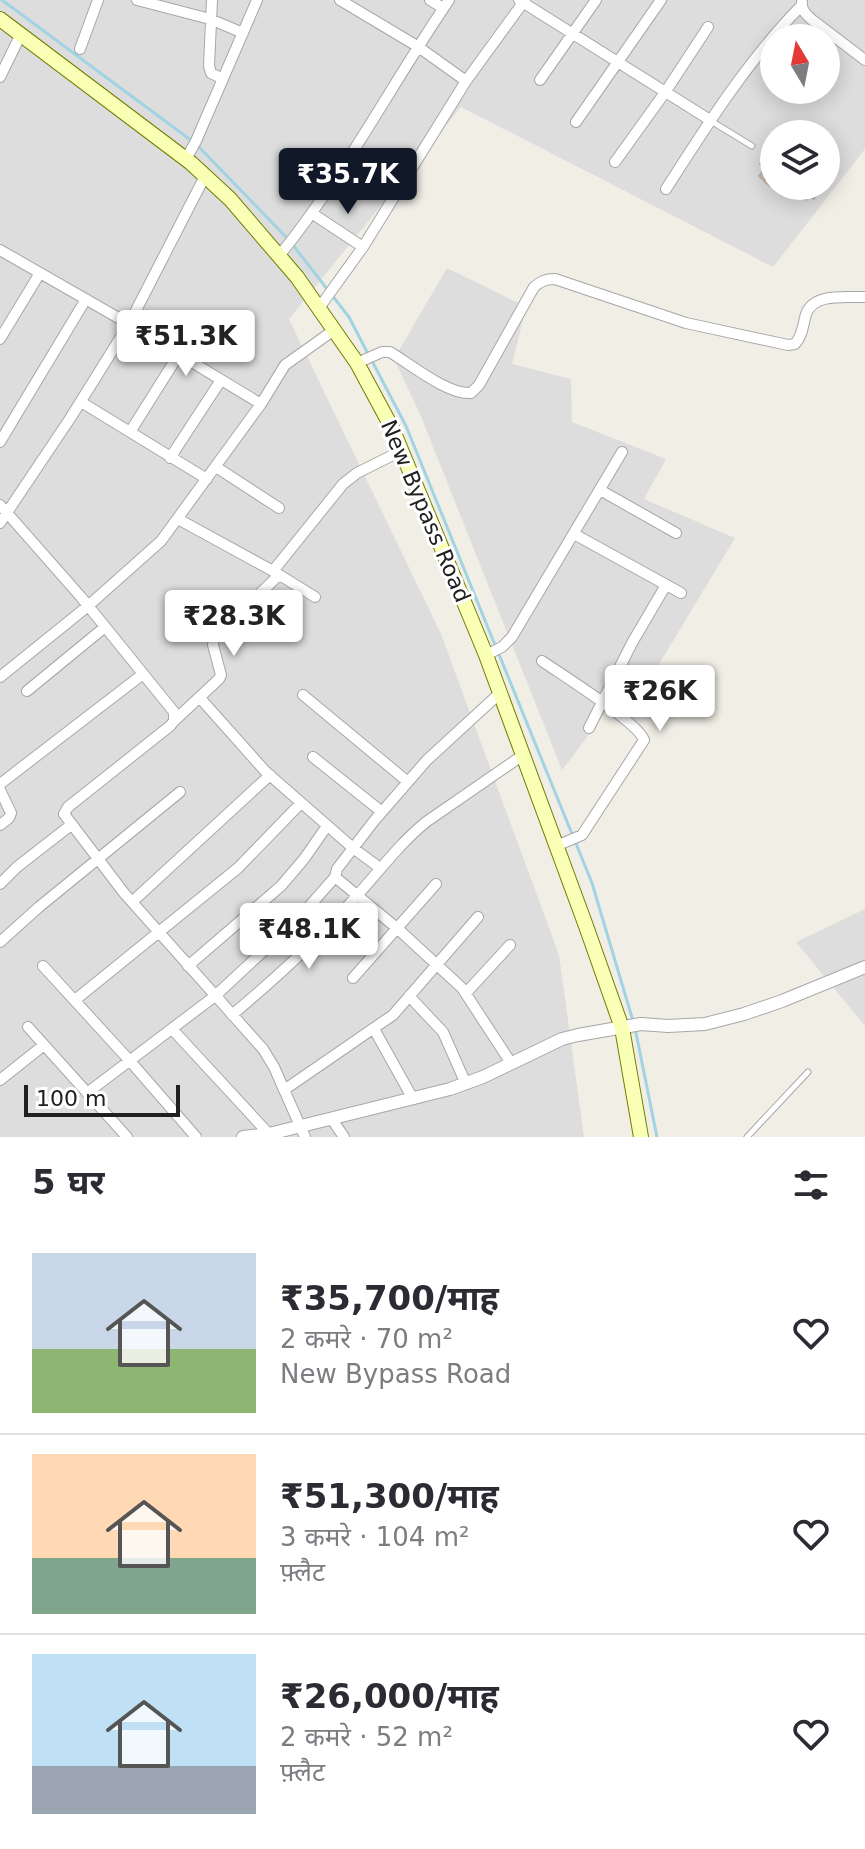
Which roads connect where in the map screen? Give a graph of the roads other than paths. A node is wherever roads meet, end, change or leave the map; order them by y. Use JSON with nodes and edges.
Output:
{"nodes":[{"id":1,"x":98,"y":0,"type":"edge"},
{"id":2,"x":137,"y":0,"type":"edge"},
{"id":3,"x":212,"y":0,"type":"edge"},
{"id":4,"x":257,"y":0,"type":"edge"},
{"id":5,"x":340,"y":0,"type":"edge"},
{"id":6,"x":430,"y":0,"type":"edge"},
{"id":7,"x":596,"y":0,"type":"edge"},
{"id":8,"x":661,"y":0,"type":"edge"},
{"id":9,"x":522,"y":1,"type":"edge"},
{"id":10,"x":152,"y":2,"type":"edge"},
{"id":11,"x":802,"y":3,"type":"edge"},
{"id":12,"x":446,"y":4,"type":"edge"},
{"id":13,"x":0,"y":19,"type":"edge"},
{"id":14,"x":210,"y":19,"type":"junction"},
{"id":15,"x":708,"y":27,"type":"dead end"},
{"id":16,"x":243,"y":33,"type":"junction"},
{"id":17,"x":572,"y":33,"type":"junction"},
{"id":18,"x":21,"y":34,"type":"junction"},
{"id":19,"x":417,"y":46,"type":"junction"},
{"id":20,"x":80,"y":49,"type":"dead end"},
{"id":21,"x":865,"y":60,"type":"edge"},
{"id":22,"x":616,"y":63,"type":"junction"},
{"id":23,"x":0,"y":77,"type":"edge"},
{"id":24,"x":223,"y":79,"type":"junction"},
{"id":25,"x":540,"y":80,"type":"dead end"},
{"id":26,"x":466,"y":81,"type":"junction"},
{"id":27,"x":666,"y":91,"type":"junction"},
{"id":28,"x":710,"y":120,"type":"junction"},
{"id":29,"x":576,"y":122,"type":"dead end"},
{"id":30,"x":752,"y":146,"type":"dead end"},
{"id":31,"x":191,"y":151,"type":"junction"},
{"id":32,"x":615,"y":162,"type":"dead end"},
{"id":33,"x":205,"y":176,"type":"junction"},
{"id":34,"x":666,"y":189,"type":"dead end"},
{"id":35,"x":313,"y":214,"type":"junction"},
{"id":36,"x":363,"y":247,"type":"junction"},
{"id":37,"x":0,"y":250,"type":"edge"},
{"id":38,"x":282,"y":252,"type":"junction"},
{"id":39,"x":40,"y":273,"type":"junction"},
{"id":40,"x":865,"y":297,"type":"edge"},
{"id":41,"x":327,"y":298,"type":"junction"},
{"id":42,"x":86,"y":299,"type":"junction"},
{"id":43,"x":129,"y":324,"type":"junction"},
{"id":44,"x":334,"y":330,"type":"junction"},
{"id":45,"x":0,"y":339,"type":"edge"},
{"id":46,"x":179,"y":354,"type":"junction"},
{"id":47,"x":357,"y":363,"type":"junction"},
{"id":48,"x":221,"y":380,"type":"junction"},
{"id":49,"x":81,"y":402,"type":"junction"},
{"id":50,"x":261,"y":404,"type":"junction"},
{"id":51,"x":130,"y":432,"type":"junction"},
{"id":52,"x":0,"y":442,"type":"edge"},
{"id":53,"x":401,"y":451,"type":"junction"},
{"id":54,"x":622,"y":452,"type":"dead end"},
{"id":55,"x":170,"y":458,"type":"junction"},
{"id":56,"x":216,"y":467,"type":"junction"},
{"id":57,"x":207,"y":479,"type":"junction"},
{"id":58,"x":600,"y":490,"type":"junction"},
{"id":59,"x":0,"y":505,"type":"edge"},
{"id":60,"x":279,"y":508,"type":"dead end"},
{"id":61,"x":8,"y":514,"type":"junction"},
{"id":62,"x":178,"y":519,"type":"junction"},
{"id":63,"x":0,"y":523,"type":"edge"},
{"id":64,"x":676,"y":533,"type":"dead end"},
{"id":65,"x":574,"y":534,"type":"junction"},
{"id":66,"x":276,"y":573,"type":"junction"},
{"id":67,"x":666,"y":585,"type":"junction"},
{"id":68,"x":681,"y":593,"type":"dead end"},
{"id":69,"x":315,"y":597,"type":"dead end"},
{"id":70,"x":88,"y":606,"type":"junction"},
{"id":71,"x":105,"y":627,"type":"junction"},
{"id":72,"x":494,"y":651,"type":"junction"},
{"id":73,"x":542,"y":661,"type":"dead end"},
{"id":74,"x":143,"y":674,"type":"junction"},
{"id":75,"x":0,"y":677,"type":"edge"},
{"id":76,"x":27,"y":691,"type":"dead end"},
{"id":77,"x":500,"y":693,"type":"junction"},
{"id":78,"x":303,"y":695,"type":"dead end"},
{"id":79,"x":200,"y":698,"type":"junction"},
{"id":80,"x":603,"y":702,"type":"junction"},
{"id":81,"x":174,"y":721,"type":"junction"},
{"id":82,"x":589,"y":728,"type":"dead end"},
{"id":83,"x":523,"y":755,"type":"junction"},
{"id":84,"x":313,"y":757,"type":"dead end"},
{"id":85,"x":270,"y":775,"type":"junction"},
{"id":86,"x":408,"y":782,"type":"junction"},
{"id":87,"x":0,"y":787,"type":"edge"},
{"id":88,"x":180,"y":792,"type":"dead end"},
{"id":89,"x":301,"y":803,"type":"junction"},
{"id":90,"x":382,"y":812,"type":"junction"},
{"id":91,"x":0,"y":825,"type":"edge"},
{"id":92,"x":71,"y":825,"type":"junction"},
{"id":93,"x":327,"y":826,"type":"junction"},
{"id":94,"x":556,"y":846,"type":"junction"},
{"id":95,"x":353,"y":848,"type":"junction"},
{"id":96,"x":97,"y":858,"type":"junction"},
{"id":97,"x":380,"y":868,"type":"junction"},
{"id":98,"x":335,"y":877,"type":"junction"},
{"id":99,"x":0,"y":884,"type":"edge"},
{"id":100,"x":436,"y":884,"type":"dead end"},
{"id":101,"x":357,"y":896,"type":"junction"},
{"id":102,"x":132,"y":902,"type":"junction"},
{"id":103,"x":478,"y":917,"type":"dead end"},
{"id":104,"x":398,"y":929,"type":"junction"},
{"id":105,"x":158,"y":933,"type":"junction"},
{"id":106,"x":0,"y":942,"type":"edge"},
{"id":107,"x":510,"y":945,"type":"dead end"},
{"id":108,"x":43,"y":966,"type":"dead end"},
{"id":109,"x":188,"y":966,"type":"junction"},
{"id":110,"x":438,"y":966,"type":"junction"},
{"id":111,"x":865,"y":967,"type":"edge"},
{"id":112,"x":353,"y":978,"type":"dead end"},
{"id":113,"x":466,"y":993,"type":"junction"},
{"id":114,"x":215,"y":996,"type":"junction"},
{"id":115,"x":409,"y":996,"type":"junction"},
{"id":116,"x":75,"y":1000,"type":"junction"},
{"id":117,"x":232,"y":1015,"type":"junction"},
{"id":118,"x":28,"y":1027,"type":"dead end"},
{"id":119,"x":625,"y":1027,"type":"junction"},
{"id":120,"x":172,"y":1029,"type":"junction"},
{"id":121,"x":374,"y":1029,"type":"junction"},
{"id":122,"x":44,"y":1045,"type":"junction"},
{"id":123,"x":130,"y":1061,"type":"junction"},
{"id":124,"x":511,"y":1063,"type":"junction"},
{"id":125,"x":808,"y":1072,"type":"dead end"},
{"id":126,"x":0,"y":1080,"type":"edge"},
{"id":127,"x":466,"y":1084,"type":"junction"},
{"id":128,"x":284,"y":1090,"type":"junction"},
{"id":129,"x":87,"y":1093,"type":"junction"},
{"id":130,"x":413,"y":1099,"type":"junction"},
{"id":131,"x":331,"y":1118,"type":"junction"},
{"id":132,"x":302,"y":1132,"type":"edge"},
{"id":133,"x":269,"y":1134,"type":"junction"},
{"id":134,"x":127,"y":1137,"type":"edge"},
{"id":135,"x":196,"y":1137,"type":"edge"},
{"id":136,"x":243,"y":1137,"type":"edge"},
{"id":137,"x":344,"y":1137,"type":"edge"},
{"id":138,"x":641,"y":1137,"type":"edge"},
{"id":139,"x":747,"y":1137,"type":"edge"}],
"edges":[{"from":1,"to":20,"type":"street"},
{"from":2,"to":10,"type":"street"},
{"from":3,"to":14,"type":"street"},
{"from":4,"to":16,"type":"street"},
{"from":5,"to":19,"type":"street"},
{"from":6,"to":12,"type":"street"},
{"from":7,"to":17,"type":"street"},
{"from":8,"to":22,"type":"street"},
{"from":9,"to":17,"type":"street"},
{"from":9,"to":26,"type":"street"},
{"from":10,"to":14,"type":"street"},
{"from":11,"to":21,"type":"street"},
{"from":11,"to":28,"type":"street"},
{"from":12,"to":19,"type":"street"},
{"from":13,"to":18,"type":"main road","name":"New Bypass Road"},
{"from":14,"to":16,"type":"street"},
{"from":14,"to":24,"type":"street"},
{"from":15,"to":27,"type":"street"},
{"from":16,"to":24,"type":"street"},
{"from":17,"to":22,"type":"street"},
{"from":17,"to":25,"type":"street"},
{"from":18,"to":23,"type":"street"},
{"from":18,"to":31,"type":"main road","name":"New Bypass Road"},
{"from":19,"to":26,"type":"street"},
{"from":19,"to":35,"type":"street"},
{"from":22,"to":27,"type":"street"},
{"from":22,"to":29,"type":"street"},
{"from":24,"to":31,"type":"street"},
{"from":26,"to":36,"type":"street"},
{"from":27,"to":28,"type":"street"},
{"from":27,"to":32,"type":"street"},
{"from":28,"to":30,"type":"lane"},
{"from":28,"to":34,"type":"street"},
{"from":31,"to":33,"type":"main road","name":"New Bypass Road"},
{"from":33,"to":38,"type":"main road","name":"New Bypass Road"},
{"from":33,"to":43,"type":"street"},
{"from":35,"to":36,"type":"street"},
{"from":35,"to":38,"type":"street"},
{"from":36,"to":41,"type":"street"},
{"from":37,"to":39,"type":"street"},
{"from":38,"to":41,"type":"main road","name":"New Bypass Road"},
{"from":39,"to":42,"type":"street"},
{"from":39,"to":45,"type":"street"},
{"from":40,"to":47,"type":"street"},
{"from":41,"to":44,"type":"main road","name":"New Bypass Road"},
{"from":42,"to":43,"type":"street"},
{"from":42,"to":52,"type":"street"},
{"from":43,"to":46,"type":"street"},
{"from":43,"to":49,"type":"street"},
{"from":44,"to":47,"type":"main road","name":"New Bypass Road"},
{"from":44,"to":50,"type":"street"},
{"from":46,"to":48,"type":"street"},
{"from":46,"to":51,"type":"street"},
{"from":47,"to":53,"type":"main road","name":"New Bypass Road"},
{"from":48,"to":50,"type":"street"},
{"from":48,"to":55,"type":"street"},
{"from":49,"to":51,"type":"street"},
{"from":49,"to":61,"type":"street"},
{"from":50,"to":56,"type":"street"},
{"from":51,"to":55,"type":"street"},
{"from":53,"to":66,"type":"street"},
{"from":53,"to":72,"type":"main road","name":"New Bypass Road"},
{"from":54,"to":58,"type":"street"},
{"from":55,"to":57,"type":"street"},
{"from":56,"to":57,"type":"street"},
{"from":56,"to":60,"type":"street"},
{"from":57,"to":62,"type":"street"},
{"from":58,"to":64,"type":"street"},
{"from":58,"to":65,"type":"street"},
{"from":59,"to":61,"type":"street"},
{"from":61,"to":63,"type":"street"},
{"from":61,"to":70,"type":"street"},
{"from":62,"to":66,"type":"street"},
{"from":62,"to":70,"type":"street"},
{"from":65,"to":67,"type":"street"},
{"from":65,"to":72,"type":"street"},
{"from":66,"to":69,"type":"street"},
{"from":66,"to":79,"type":"street"},
{"from":67,"to":68,"type":"street"},
{"from":67,"to":80,"type":"street"},
{"from":70,"to":71,"type":"street"},
{"from":70,"to":75,"type":"street"},
{"from":71,"to":74,"type":"street"},
{"from":71,"to":76,"type":"street"},
{"from":72,"to":77,"type":"main road","name":"New Bypass Road"},
{"from":73,"to":80,"type":"street"},
{"from":74,"to":81,"type":"street"},
{"from":74,"to":87,"type":"street"},
{"from":77,"to":83,"type":"main road","name":"New Bypass Road"},
{"from":77,"to":86,"type":"street"},
{"from":78,"to":86,"type":"street"},
{"from":79,"to":81,"type":"street"},
{"from":79,"to":85,"type":"street"},
{"from":80,"to":82,"type":"street"},
{"from":80,"to":94,"type":"street"},
{"from":81,"to":92,"type":"street"},
{"from":83,"to":94,"type":"main road","name":"New Bypass Road"},
{"from":83,"to":97,"type":"street"},
{"from":84,"to":90,"type":"street"},
{"from":85,"to":89,"type":"street"},
{"from":85,"to":102,"type":"street"},
{"from":86,"to":90,"type":"street"},
{"from":87,"to":91,"type":"street"},
{"from":88,"to":96,"type":"street"},
{"from":89,"to":93,"type":"street"},
{"from":89,"to":105,"type":"street"},
{"from":90,"to":95,"type":"street"},
{"from":92,"to":96,"type":"street"},
{"from":92,"to":99,"type":"street"},
{"from":93,"to":95,"type":"street"},
{"from":93,"to":109,"type":"street"},
{"from":94,"to":119,"type":"main road","name":"New Bypass Road"},
{"from":95,"to":97,"type":"street"},
{"from":95,"to":98,"type":"street"},
{"from":96,"to":102,"type":"street"},
{"from":96,"to":106,"type":"street"},
{"from":97,"to":101,"type":"street"},
{"from":98,"to":101,"type":"street"},
{"from":98,"to":114,"type":"street"},
{"from":100,"to":104,"type":"street"},
{"from":101,"to":104,"type":"street"},
{"from":101,"to":117,"type":"street"},
{"from":102,"to":105,"type":"street"},
{"from":103,"to":110,"type":"street"},
{"from":104,"to":110,"type":"street"},
{"from":104,"to":112,"type":"street"},
{"from":105,"to":109,"type":"street"},
{"from":105,"to":116,"type":"street"},
{"from":107,"to":113,"type":"street"},
{"from":108,"to":116,"type":"street"},
{"from":109,"to":114,"type":"street"},
{"from":110,"to":113,"type":"street"},
{"from":110,"to":115,"type":"street"},
{"from":111,"to":119,"type":"street"},
{"from":113,"to":124,"type":"street"},
{"from":114,"to":117,"type":"street"},
{"from":114,"to":120,"type":"street"},
{"from":115,"to":121,"type":"street"},
{"from":115,"to":127,"type":"street"},
{"from":116,"to":123,"type":"street"},
{"from":117,"to":128,"type":"street"},
{"from":118,"to":122,"type":"street"},
{"from":119,"to":124,"type":"street"},
{"from":119,"to":138,"type":"main road","name":"New Bypass Road"},
{"from":120,"to":123,"type":"street"},
{"from":120,"to":133,"type":"street"},
{"from":121,"to":128,"type":"street"},
{"from":121,"to":130,"type":"street"},
{"from":122,"to":126,"type":"street"},
{"from":122,"to":129,"type":"street"},
{"from":123,"to":129,"type":"street"},
{"from":123,"to":135,"type":"street"},
{"from":124,"to":127,"type":"street"},
{"from":125,"to":139,"type":"lane"},
{"from":127,"to":130,"type":"street"},
{"from":128,"to":132,"type":"street"},
{"from":129,"to":134,"type":"street"},
{"from":130,"to":131,"type":"street"},
{"from":131,"to":132,"type":"street"},
{"from":131,"to":137,"type":"street"},
{"from":132,"to":133,"type":"street"},
{"from":133,"to":136,"type":"street"}]}
